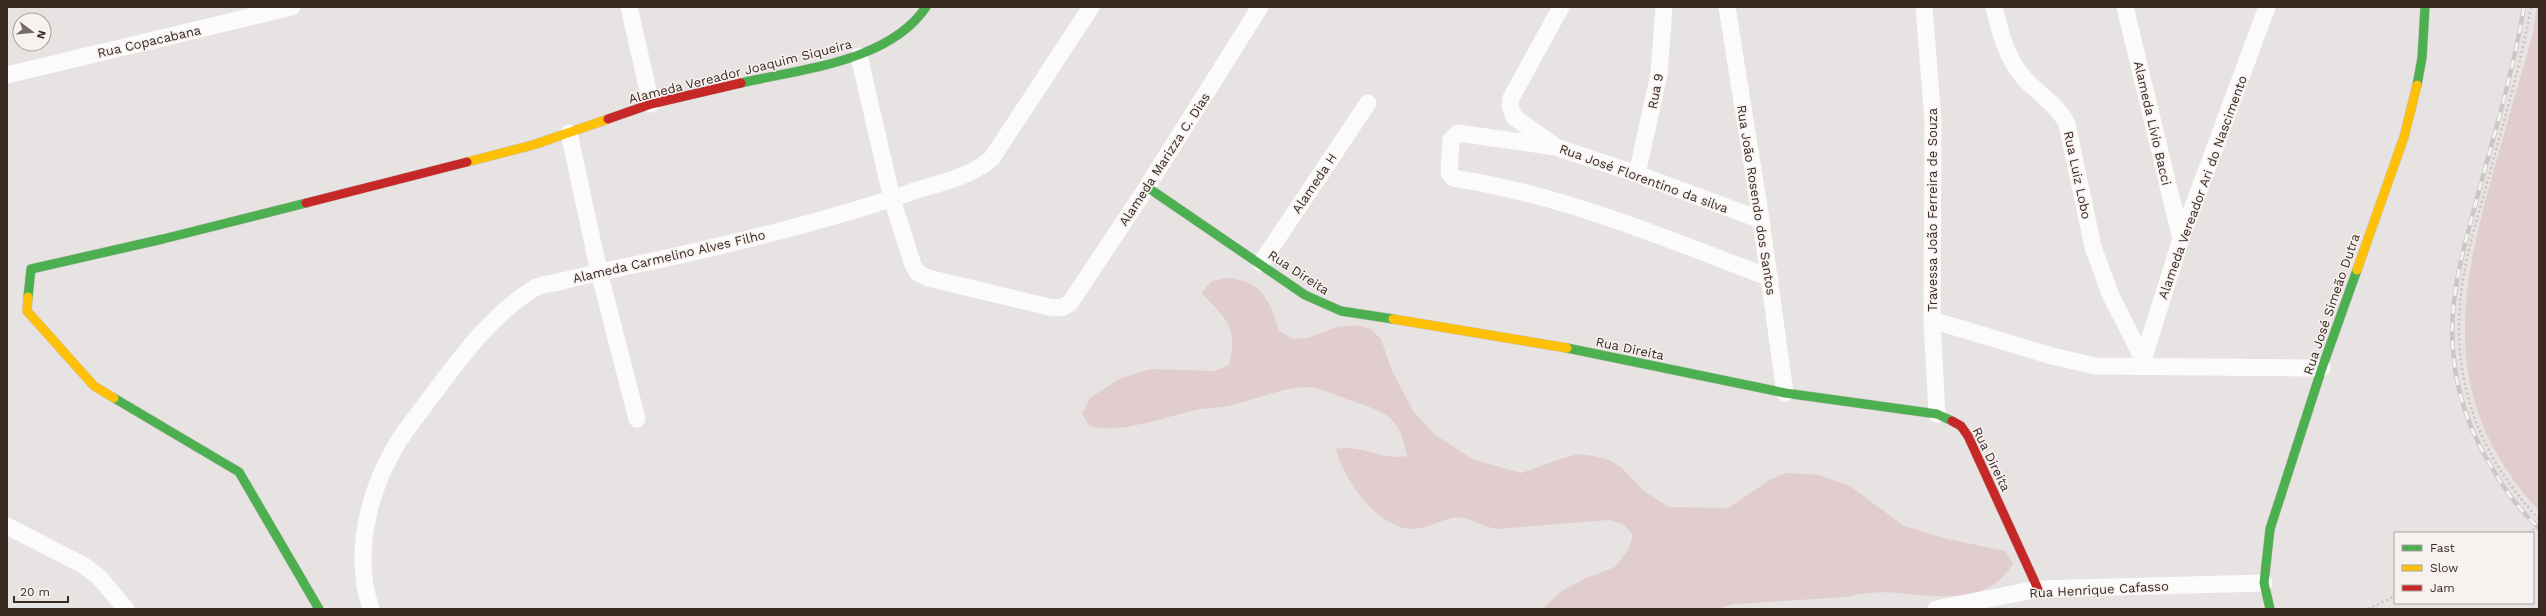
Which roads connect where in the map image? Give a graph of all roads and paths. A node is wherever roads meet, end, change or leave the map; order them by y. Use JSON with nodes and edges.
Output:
{"nodes":[{"id":1,"x":292,"y":7,"type":"edge"},
{"id":2,"x":629,"y":7,"type":"edge"},
{"id":3,"x":926,"y":7,"type":"edge"},
{"id":4,"x":1091,"y":7,"type":"edge"},
{"id":5,"x":1260,"y":7,"type":"edge"},
{"id":6,"x":1561,"y":7,"type":"edge"},
{"id":7,"x":1664,"y":7,"type":"edge"},
{"id":8,"x":1727,"y":7,"type":"edge"},
{"id":9,"x":1924,"y":7,"type":"edge"},
{"id":10,"x":1994,"y":7,"type":"edge"},
{"id":11,"x":2125,"y":7,"type":"edge"},
{"id":12,"x":2267,"y":7,"type":"edge"},
{"id":13,"x":2425,"y":7,"type":"edge"},
{"id":14,"x":2531,"y":7,"type":"edge"},
{"id":15,"x":859,"y":56,"type":"junction"},
{"id":16,"x":7,"y":75,"type":"edge"},
{"id":17,"x":1368,"y":103,"type":"dead end"},
{"id":18,"x":651,"y":104,"type":"junction"},
{"id":19,"x":569,"y":133,"type":"junction"},
{"id":20,"x":1556,"y":147,"type":"junction"},
{"id":21,"x":1637,"y":174,"type":"junction"},
{"id":22,"x":1147,"y":187,"type":"junction"},
{"id":23,"x":892,"y":199,"type":"junction"},
{"id":24,"x":1762,"y":220,"type":"junction"},
{"id":25,"x":2181,"y":239,"type":"junction"},
{"id":26,"x":1261,"y":263,"type":"junction"},
{"id":27,"x":599,"y":272,"type":"junction"},
{"id":28,"x":1770,"y":278,"type":"junction"},
{"id":29,"x":1932,"y":320,"type":"junction"},
{"id":30,"x":2142,"y":363,"type":"junction"},
{"id":31,"x":2322,"y":368,"type":"junction"},
{"id":32,"x":1785,"y":394,"type":"junction"},
{"id":33,"x":1937,"y":414,"type":"junction"},
{"id":34,"x":637,"y":419,"type":"dead end"},
{"id":35,"x":2539,"y":519,"type":"edge"},
{"id":36,"x":2539,"y":525,"type":"edge"},
{"id":37,"x":7,"y":526,"type":"edge"},
{"id":38,"x":2531,"y":532,"type":"edge"},
{"id":39,"x":2264,"y":583,"type":"junction"},
{"id":40,"x":2038,"y":589,"type":"junction"},
{"id":41,"x":2394,"y":596,"type":"edge"},
{"id":42,"x":126,"y":609,"type":"edge"},
{"id":43,"x":319,"y":609,"type":"edge"},
{"id":44,"x":371,"y":609,"type":"edge"},
{"id":45,"x":1936,"y":609,"type":"edge"},
{"id":46,"x":2270,"y":609,"type":"edge"},
{"id":47,"x":2368,"y":609,"type":"edge"}],
"edges":[{"from":1,"to":16,"type":"street","name":"Rua Copacabana"},
{"from":2,"to":18,"type":"street"},
{"from":3,"to":15,"type":"street","name":"Alameda Vereador Joaquim Siqueira"},
{"from":4,"to":23,"type":"street","name":"Alameda Carmelino Alves Filho"},
{"from":5,"to":22,"type":"street","name":"Alameda Marizza C. Dias"},
{"from":6,"to":20,"type":"street","name":"Rua José Florentino da silva"},
{"from":7,"to":21,"type":"street","name":"Rua 9"},
{"from":8,"to":24,"type":"street","name":"Rua João Rosendo dos Santos"},
{"from":9,"to":29,"type":"street","name":"Travessa João Ferreira de Souza"},
{"from":10,"to":30,"type":"street","name":"Rua Luiz Lobo"},
{"from":11,"to":25,"type":"street","name":"Alameda Lívio Bacci"},
{"from":12,"to":25,"type":"street","name":"Alameda Vereador Ari do Nascimento"},
{"from":13,"to":31,"type":"street","name":"Rua José Simeão Dutra"},
{"from":14,"to":35,"type":"path"},
{"from":15,"to":18,"type":"street","name":"Alameda Vereador Joaquim Siqueira"},
{"from":15,"to":23,"type":"street"},
{"from":17,"to":26,"type":"street","name":"Alameda H"},
{"from":18,"to":19,"type":"street","name":"Alameda Vereador Joaquim Siqueira"},
{"from":19,"to":27,"type":"street"},
{"from":19,"to":43,"type":"street","name":"Alameda Vereador Joaquim Siqueira"},
{"from":20,"to":21,"type":"street","name":"Rua José Florentino da silva"},
{"from":20,"to":28,"type":"street"},
{"from":21,"to":24,"type":"street","name":"Rua José Florentino da silva"},
{"from":22,"to":23,"type":"street","name":"Alameda Marizza C. Dias"},
{"from":22,"to":26,"type":"street","name":"Rua Direita"},
{"from":23,"to":27,"type":"street","name":"Alameda Carmelino Alves Filho"},
{"from":24,"to":28,"type":"street","name":"Rua João Rosendo dos Santos"},
{"from":25,"to":30,"type":"street","name":"Alameda Vereador Ari do Nascimento"},
{"from":26,"to":32,"type":"street","name":"Rua Direita"},
{"from":27,"to":34,"type":"street"},
{"from":27,"to":44,"type":"street","name":"Alameda Carmelino Alves Filho"},
{"from":28,"to":32,"type":"street","name":"Rua João Rosendo dos Santos"},
{"from":29,"to":30,"type":"street"},
{"from":29,"to":33,"type":"street","name":"Travessa João Ferreira de Souza"},
{"from":30,"to":31,"type":"street"},
{"from":31,"to":39,"type":"street","name":"Rua José Simeão Dutra"},
{"from":32,"to":33,"type":"street","name":"Rua Direita"},
{"from":33,"to":40,"type":"street","name":"Rua Direita"},
{"from":36,"to":38,"type":"path"},
{"from":37,"to":42,"type":"street"},
{"from":39,"to":40,"type":"street","name":"Rua Henrique Cafasso"},
{"from":39,"to":46,"type":"street","name":"Rua José Simeão Dutra"},
{"from":40,"to":45,"type":"street","name":"Rua Henrique Cafasso"},
{"from":41,"to":47,"type":"path"}]}
